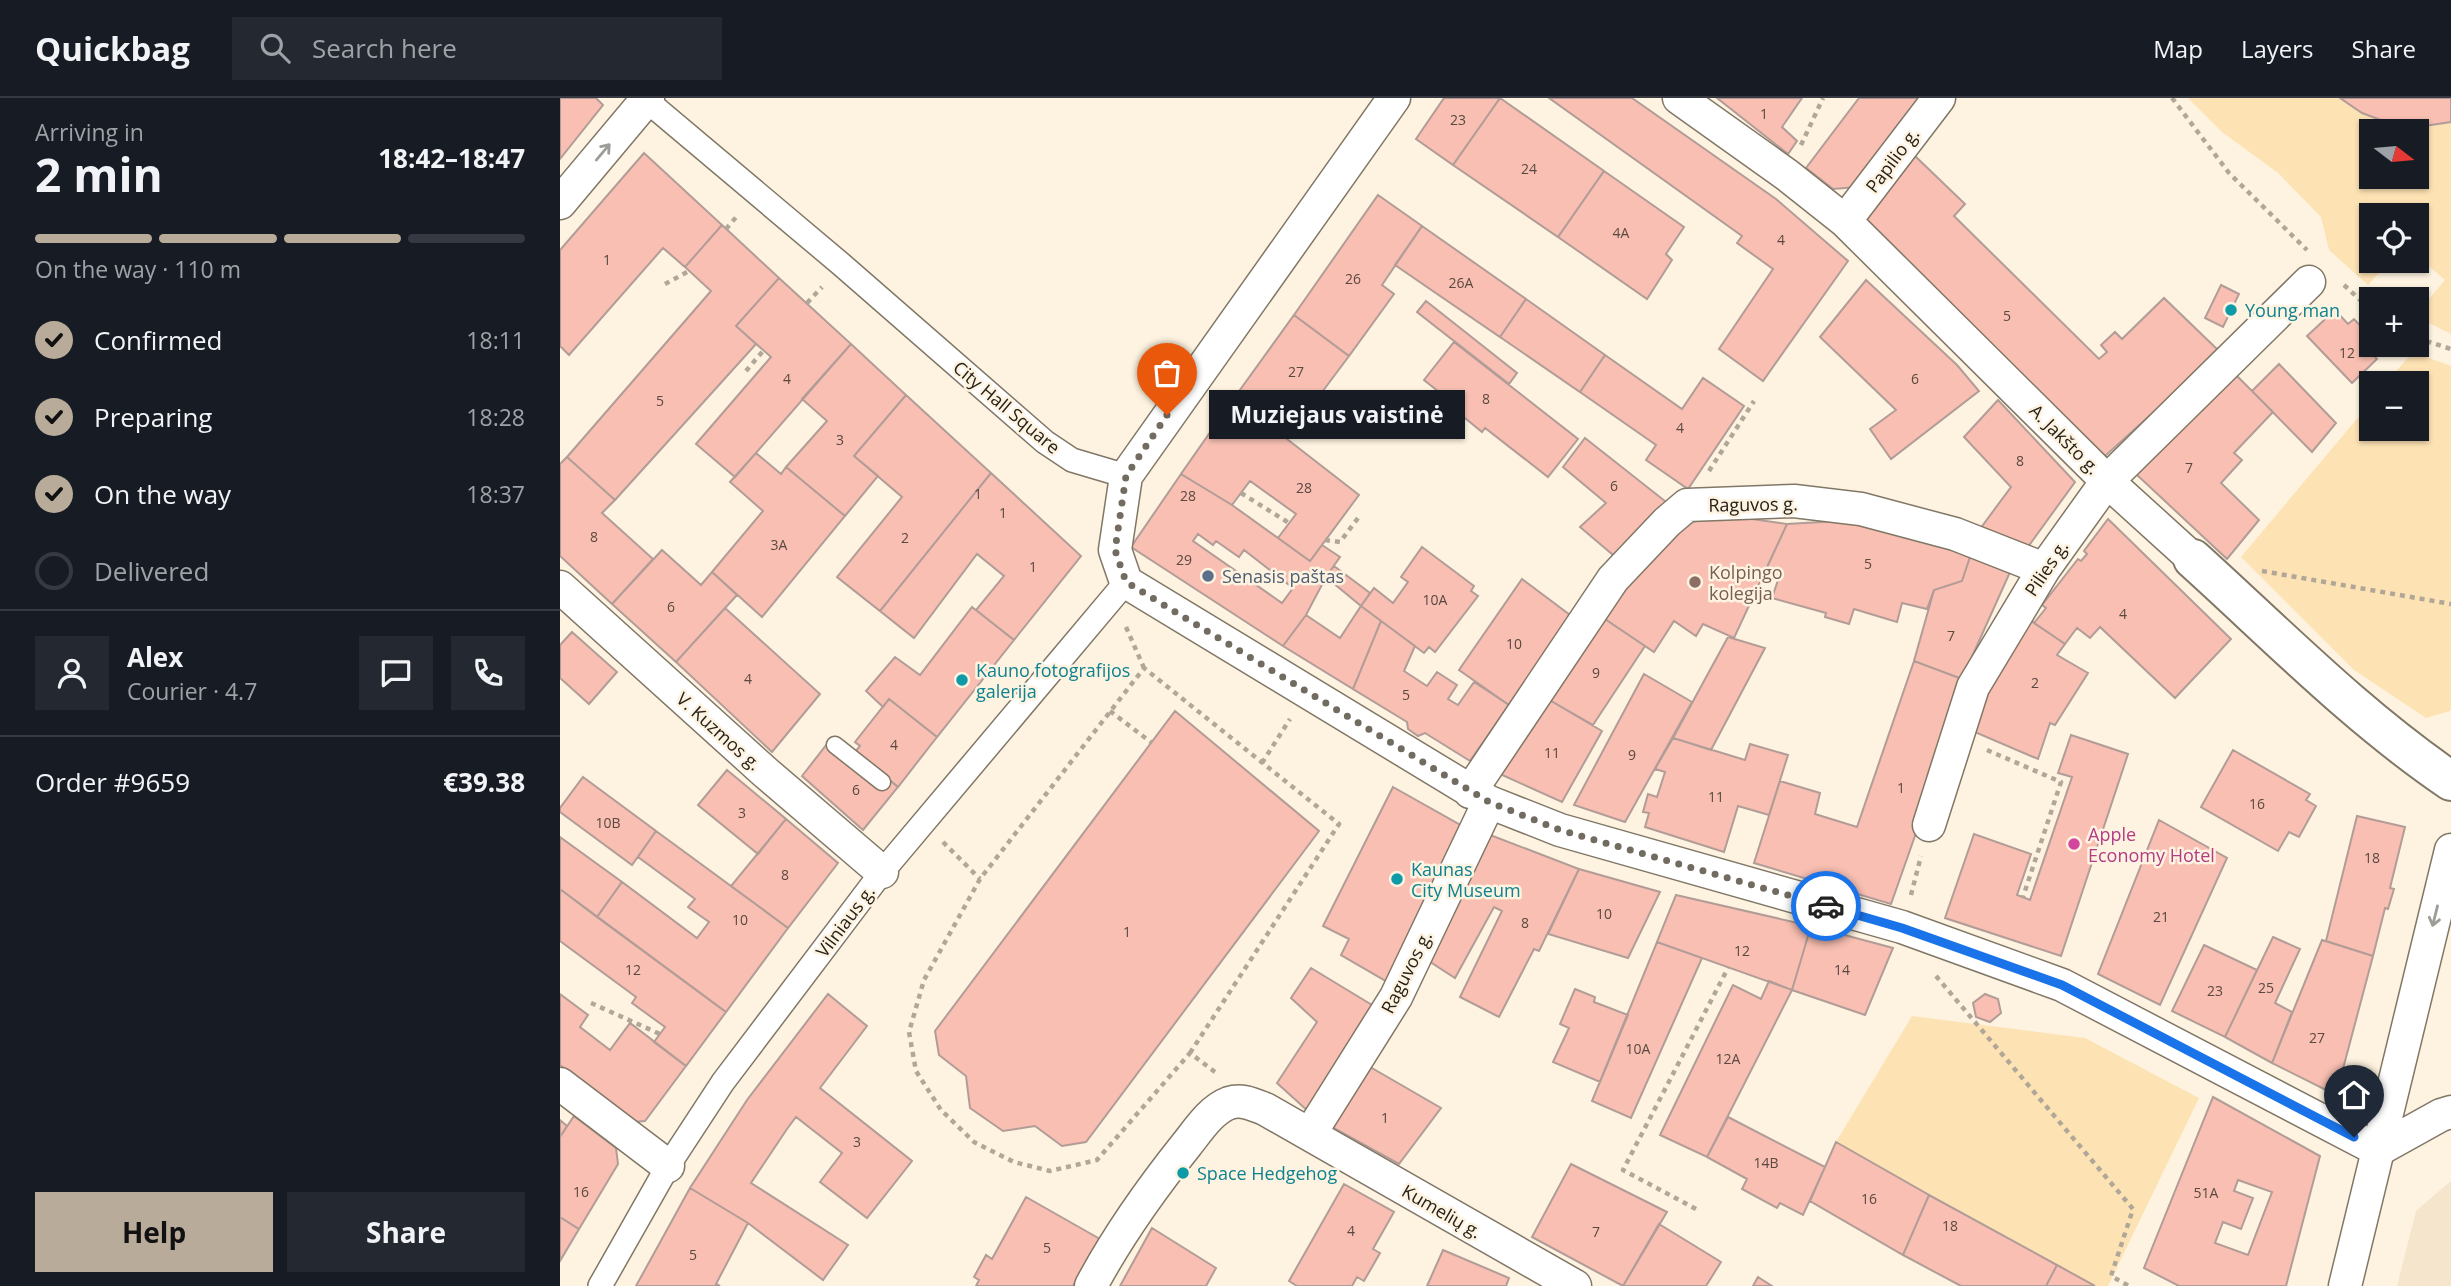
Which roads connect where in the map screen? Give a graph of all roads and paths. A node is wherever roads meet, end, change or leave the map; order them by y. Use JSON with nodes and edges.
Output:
{"nodes":[{"id":1,"x":1394,"y":98,"type":"edge"},
{"id":2,"x":1679,"y":98,"type":"edge"},
{"id":3,"x":1823,"y":98,"type":"edge"},
{"id":4,"x":1939,"y":98,"type":"edge"},
{"id":5,"x":2172,"y":98,"type":"edge"},
{"id":6,"x":646,"y":99,"type":"edge"},
{"id":7,"x":1787,"y":175,"type":"junction"},
{"id":8,"x":560,"y":203,"type":"edge"},
{"id":9,"x":1845,"y":221,"type":"junction"},
{"id":10,"x":2312,"y":270,"type":"joint"},
{"id":11,"x":689,"y":271,"type":"dead end"},
{"id":12,"x":665,"y":284,"type":"dead end"},
{"id":13,"x":2343,"y":284,"type":"dead end"},
{"id":14,"x":2359,"y":299,"type":"edge"},
{"id":15,"x":2429,"y":342,"type":"edge"},
{"id":16,"x":2451,"y":349,"type":"edge"},
{"id":17,"x":763,"y":351,"type":"dead end"},
{"id":18,"x":746,"y":371,"type":"dead end"},
{"id":19,"x":1754,"y":401,"type":"dead end"},
{"id":20,"x":1126,"y":476,"type":"junction"},
{"id":21,"x":2107,"y":481,"type":"junction"},
{"id":22,"x":1241,"y":493,"type":"dead end"},
{"id":23,"x":1687,"y":505,"type":"junction"},
{"id":24,"x":1359,"y":518,"type":"dead end"},
{"id":25,"x":1289,"y":523,"type":"dead end"},
{"id":26,"x":1325,"y":540,"type":"dead end"},
{"id":27,"x":2193,"y":559,"type":"joint"},
{"id":28,"x":2044,"y":569,"type":"junction"},
{"id":29,"x":2260,"y":571,"type":"dead end"},
{"id":30,"x":560,"y":587,"type":"edge"},
{"id":31,"x":1119,"y":589,"type":"junction"},
{"id":32,"x":2451,"y":604,"type":"edge"},
{"id":33,"x":1143,"y":668,"type":"junction"},
{"id":34,"x":1307,"y":692,"type":"junction"},
{"id":35,"x":1110,"y":711,"type":"junction"},
{"id":36,"x":1957,"y":738,"type":"junction"},
{"id":37,"x":1152,"y":743,"type":"dead end"},
{"id":38,"x":835,"y":745,"type":"dead end"},
{"id":39,"x":1262,"y":763,"type":"junction"},
{"id":40,"x":2451,"y":781,"type":"edge"},
{"id":41,"x":882,"y":782,"type":"dead end"},
{"id":42,"x":1480,"y":797,"type":"junction"},
{"id":43,"x":1929,"y":825,"type":"joint"},
{"id":44,"x":950,"y":850,"type":"dead end"},
{"id":45,"x":2451,"y":850,"type":"edge"},
{"id":46,"x":882,"y":872,"type":"junction"},
{"id":47,"x":979,"y":879,"type":"junction"},
{"id":48,"x":2023,"y":897,"type":"dead end"},
{"id":49,"x":1902,"y":928,"type":"junction"},
{"id":50,"x":1728,"y":968,"type":"dead end"},
{"id":51,"x":1934,"y":973,"type":"dead end"},
{"id":52,"x":591,"y":1003,"type":"dead end"},
{"id":53,"x":660,"y":1034,"type":"dead end"},
{"id":54,"x":1190,"y":1053,"type":"junction"},
{"id":55,"x":560,"y":1084,"type":"edge"},
{"id":56,"x":1242,"y":1100,"type":"junction"},
{"id":57,"x":2451,"y":1112,"type":"edge"},
{"id":58,"x":1310,"y":1134,"type":"junction"},
{"id":59,"x":2378,"y":1150,"type":"junction"},
{"id":60,"x":668,"y":1166,"type":"junction"},
{"id":61,"x":1696,"y":1209,"type":"dead end"},
{"id":62,"x":600,"y":1286,"type":"edge"},
{"id":63,"x":1091,"y":1286,"type":"edge"},
{"id":64,"x":1575,"y":1286,"type":"edge"},
{"id":65,"x":2129,"y":1286,"type":"edge"},
{"id":66,"x":2345,"y":1286,"type":"edge"}],
"edges":[{"from":1,"to":20,"type":"street"},
{"from":2,"to":7,"type":"street","name":"A. Jakšto g."},
{"from":3,"to":7,"type":"path"},
{"from":4,"to":9,"type":"street","name":"Papilio g."},
{"from":5,"to":10,"type":"path"},
{"from":8,"to":6,"type":"street","one_way":true},
{"from":6,"to":20,"type":"street","name":"City Hall Square"},
{"from":7,"to":9,"type":"street","name":"A. Jakšto g."},
{"from":9,"to":21,"type":"street","name":"A. Jakšto g."},
{"from":10,"to":21,"type":"street","name":"Pilies g."},
{"from":11,"to":12,"type":"path"},
{"from":13,"to":14,"type":"path"},
{"from":15,"to":16,"type":"path"},
{"from":17,"to":18,"type":"path"},
{"from":19,"to":23,"type":"path"},
{"from":20,"to":31,"type":"street"},
{"from":21,"to":27,"type":"street","name":"A. Jakšto g."},
{"from":21,"to":28,"type":"street","name":"Pilies g."},
{"from":22,"to":25,"type":"path"},
{"from":23,"to":28,"type":"street","name":"Raguvos g."},
{"from":23,"to":42,"type":"street","name":"Raguvos g."},
{"from":24,"to":26,"type":"path"},
{"from":27,"to":40,"type":"street","name":"A. Jakšto g."},
{"from":28,"to":36,"type":"street","name":"Pilies g."},
{"from":29,"to":32,"type":"path"},
{"from":30,"to":46,"type":"street","name":"V. Kuzmos g."},
{"from":31,"to":33,"type":"path"},
{"from":31,"to":34,"type":"street"},
{"from":31,"to":46,"type":"street","name":"Vilniaus g."},
{"from":33,"to":35,"type":"path"},
{"from":33,"to":39,"type":"path"},
{"from":34,"to":39,"type":"path"},
{"from":34,"to":42,"type":"street"},
{"from":35,"to":37,"type":"path"},
{"from":35,"to":47,"type":"path"},
{"from":36,"to":43,"type":"street","name":"Pilies g."},
{"from":36,"to":48,"type":"path"},
{"from":38,"to":41,"type":"lane"},
{"from":39,"to":54,"type":"path"},
{"from":42,"to":49,"type":"street"},
{"from":42,"to":58,"type":"street","name":"Raguvos g."},
{"from":43,"to":49,"type":"path"},
{"from":44,"to":47,"type":"path"},
{"from":45,"to":59,"type":"street","one_way":true},
{"from":46,"to":60,"type":"street","name":"Vilniaus g."},
{"from":47,"to":54,"type":"path"},
{"from":49,"to":59,"type":"street"},
{"from":50,"to":61,"type":"path"},
{"from":51,"to":65,"type":"path"},
{"from":52,"to":53,"type":"path"},
{"from":54,"to":56,"type":"path"},
{"from":55,"to":60,"type":"street"},
{"from":56,"to":58,"type":"street","name":"Kumelių g."},
{"from":56,"to":63,"type":"street"},
{"from":57,"to":59,"type":"street"},
{"from":58,"to":64,"type":"street","name":"Kumelių g."},
{"from":59,"to":66,"type":"street"},
{"from":60,"to":62,"type":"street","name":"Vilniaus g."}]}
